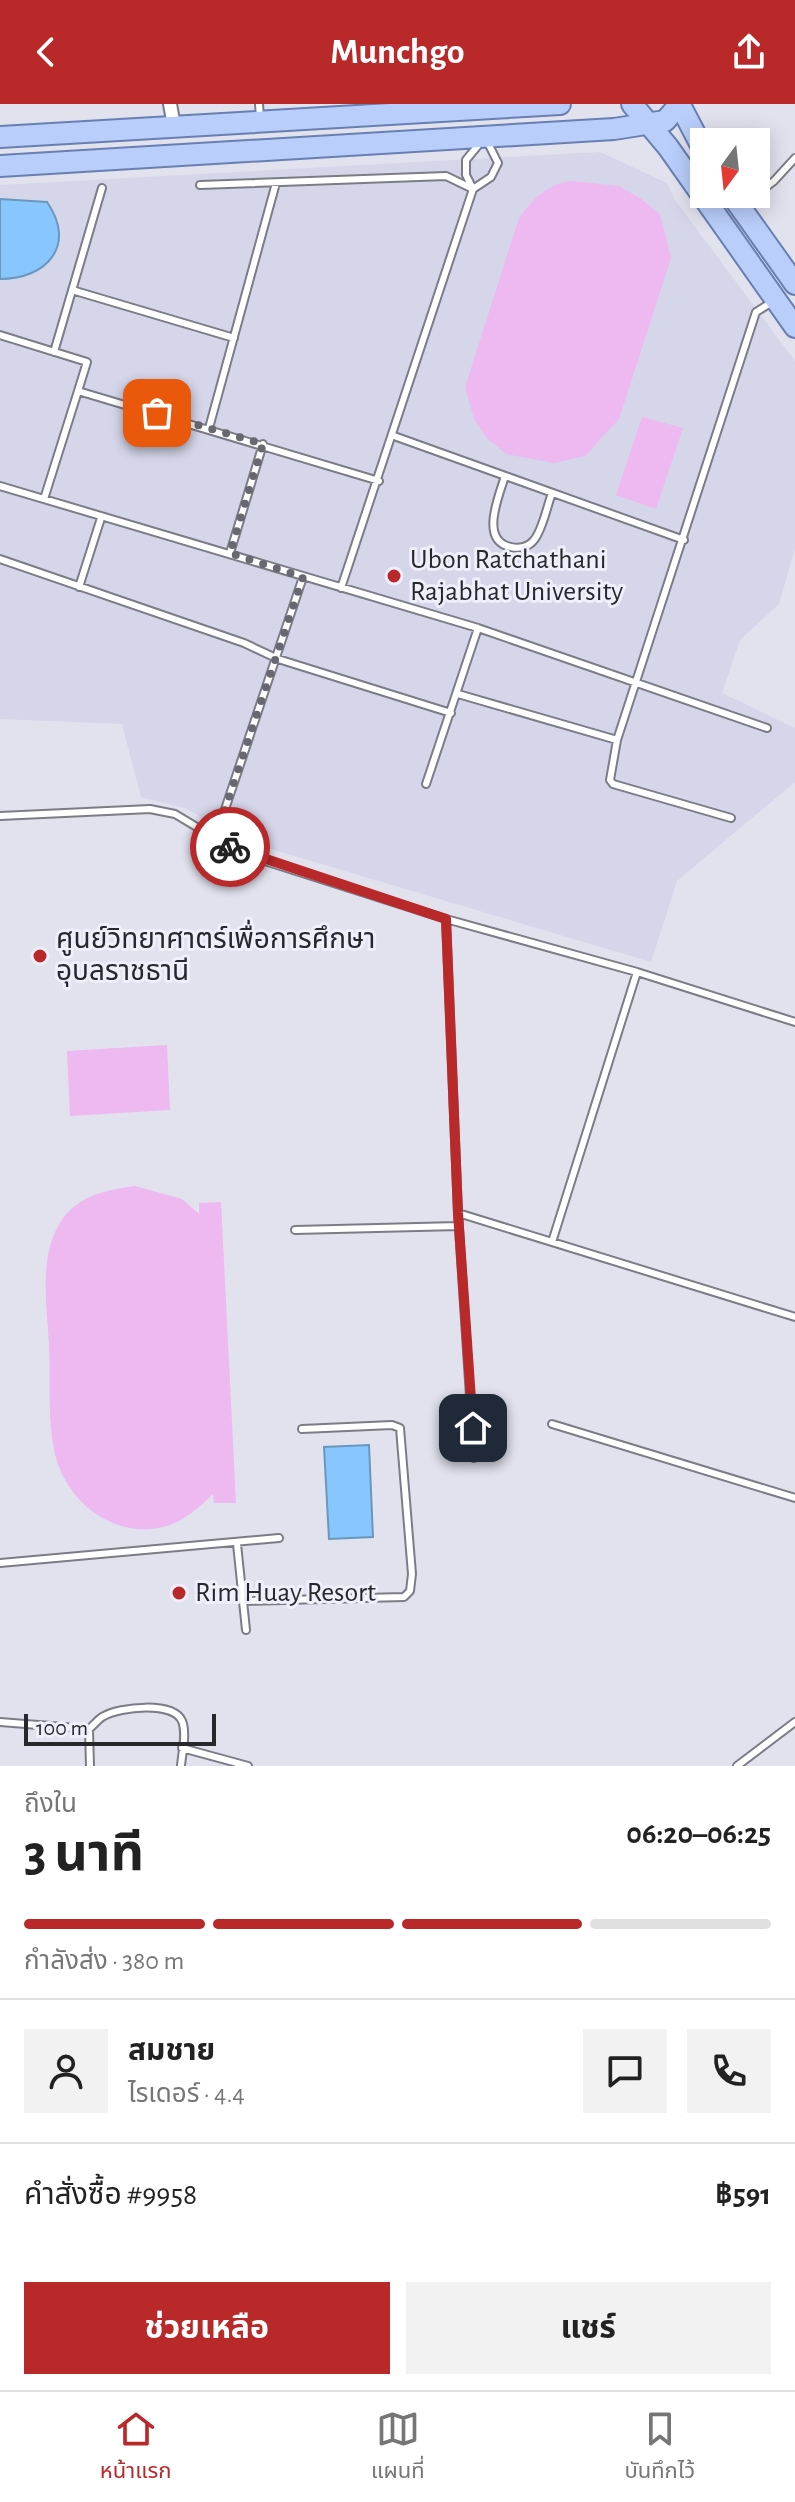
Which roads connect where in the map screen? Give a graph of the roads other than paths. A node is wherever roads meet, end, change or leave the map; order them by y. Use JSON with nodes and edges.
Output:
{"nodes":[{"id":1,"x":170,"y":104,"type":"edge"},
{"id":2,"x":560,"y":104,"type":"edge"},
{"id":3,"x":632,"y":104,"type":"edge"},
{"id":4,"x":680,"y":104,"type":"edge"},
{"id":5,"x":489,"y":106,"type":"edge"},
{"id":6,"x":260,"y":112,"type":"edge"},
{"id":7,"x":649,"y":122,"type":"junction"},
{"id":8,"x":174,"y":126,"type":"junction"},
{"id":9,"x":692,"y":128,"type":"edge"},
{"id":10,"x":0,"y":137,"type":"edge"},
{"id":11,"x":486,"y":137,"type":"junction"},
{"id":12,"x":795,"y":158,"type":"edge"},
{"id":13,"x":0,"y":166,"type":"edge"},
{"id":14,"x":276,"y":183,"type":"junction"},
{"id":15,"x":770,"y":183,"type":"edge"},
{"id":16,"x":200,"y":185,"type":"dead end"},
{"id":17,"x":102,"y":188,"type":"dead end"},
{"id":18,"x":473,"y":189,"type":"junction"},
{"id":19,"x":742,"y":208,"type":"edge"},
{"id":20,"x":795,"y":284,"type":"edge"},
{"id":21,"x":72,"y":290,"type":"junction"},
{"id":22,"x":776,"y":300,"type":"junction"},
{"id":23,"x":795,"y":327,"type":"edge"},
{"id":24,"x":0,"y":335,"type":"edge"},
{"id":25,"x":234,"y":338,"type":"junction"},
{"id":26,"x":54,"y":352,"type":"junction"},
{"id":27,"x":78,"y":391,"type":"junction"},
{"id":28,"x":209,"y":428,"type":"junction"},
{"id":29,"x":394,"y":436,"type":"junction"},
{"id":30,"x":263,"y":444,"type":"junction"},
{"id":31,"x":505,"y":476,"type":"junction"},
{"id":32,"x":379,"y":481,"type":"junction"},
{"id":33,"x":0,"y":486,"type":"edge"},
{"id":34,"x":552,"y":493,"type":"junction"},
{"id":35,"x":44,"y":499,"type":"junction"},
{"id":36,"x":101,"y":518,"type":"junction"},
{"id":37,"x":684,"y":540,"type":"junction"},
{"id":38,"x":230,"y":553,"type":"junction"},
{"id":39,"x":0,"y":559,"type":"edge"},
{"id":40,"x":303,"y":577,"type":"junction"},
{"id":41,"x":79,"y":587,"type":"junction"},
{"id":42,"x":341,"y":588,"type":"junction"},
{"id":43,"x":478,"y":628,"type":"junction"},
{"id":44,"x":278,"y":659,"type":"junction"},
{"id":45,"x":633,"y":682,"type":"junction"},
{"id":46,"x":458,"y":694,"type":"junction"},
{"id":47,"x":451,"y":713,"type":"junction"},
{"id":48,"x":767,"y":728,"type":"dead end"},
{"id":49,"x":617,"y":740,"type":"junction"},
{"id":50,"x":426,"y":784,"type":"dead end"},
{"id":51,"x":0,"y":816,"type":"edge"},
{"id":52,"x":731,"y":818,"type":"dead end"},
{"id":53,"x":215,"y":839,"type":"junction"},
{"id":54,"x":446,"y":919,"type":"junction"},
{"id":55,"x":637,"y":972,"type":"junction"},
{"id":56,"x":795,"y":1022,"type":"edge"},
{"id":57,"x":458,"y":1213,"type":"junction"},
{"id":58,"x":459,"y":1226,"type":"junction"},
{"id":59,"x":295,"y":1230,"type":"dead end"},
{"id":60,"x":552,"y":1242,"type":"junction"},
{"id":61,"x":795,"y":1317,"type":"edge"},
{"id":62,"x":552,"y":1424,"type":"dead end"},
{"id":63,"x":302,"y":1429,"type":"dead end"},
{"id":64,"x":474,"y":1458,"type":"dead end"},
{"id":65,"x":795,"y":1498,"type":"edge"},
{"id":66,"x":279,"y":1538,"type":"dead end"},
{"id":67,"x":237,"y":1544,"type":"junction"},
{"id":68,"x":0,"y":1563,"type":"edge"},
{"id":69,"x":244,"y":1601,"type":"junction"},
{"id":70,"x":246,"y":1630,"type":"dead end"},
{"id":71,"x":0,"y":1722,"type":"edge"},
{"id":72,"x":795,"y":1722,"type":"edge"},
{"id":73,"x":89,"y":1729,"type":"junction"},
{"id":74,"x":182,"y":1748,"type":"junction"},
{"id":75,"x":90,"y":1766,"type":"edge"},
{"id":76,"x":181,"y":1766,"type":"edge"},
{"id":77,"x":248,"y":1766,"type":"edge"},
{"id":78,"x":737,"y":1766,"type":"edge"}],
"edges":[{"from":1,"to":8,"type":"street"},
{"from":2,"to":5,"type":"main road"},
{"from":3,"to":7,"type":"main road"},
{"from":4,"to":7,"type":"main road"},
{"from":4,"to":9,"type":"main road"},
{"from":5,"to":6,"type":"main road"},
{"from":5,"to":11,"type":"main road"},
{"from":6,"to":8,"type":"main road"},
{"from":7,"to":11,"type":"main road"},
{"from":7,"to":22,"type":"main road"},
{"from":8,"to":10,"type":"main road"},
{"from":11,"to":13,"type":"main road"},
{"from":11,"to":18,"type":"lane"},
{"from":11,"to":18,"type":"lane"},
{"from":12,"to":15,"type":"lane"},
{"from":14,"to":16,"type":"lane"},
{"from":14,"to":18,"type":"lane"},
{"from":14,"to":25,"type":"lane"},
{"from":17,"to":21,"type":"lane"},
{"from":18,"to":29,"type":"lane"},
{"from":19,"to":20,"type":"main road"},
{"from":21,"to":25,"type":"lane"},
{"from":21,"to":26,"type":"lane"},
{"from":22,"to":23,"type":"main road"},
{"from":22,"to":37,"type":"lane"},
{"from":24,"to":26,"type":"lane"},
{"from":25,"to":28,"type":"lane"},
{"from":26,"to":27,"type":"lane"},
{"from":27,"to":28,"type":"lane"},
{"from":27,"to":35,"type":"lane"},
{"from":28,"to":30,"type":"lane"},
{"from":29,"to":31,"type":"lane"},
{"from":29,"to":32,"type":"lane"},
{"from":30,"to":32,"type":"lane"},
{"from":30,"to":38,"type":"lane"},
{"from":31,"to":34,"type":"lane"},
{"from":31,"to":34,"type":"lane"},
{"from":32,"to":42,"type":"lane"},
{"from":33,"to":35,"type":"lane"},
{"from":34,"to":37,"type":"lane"},
{"from":35,"to":36,"type":"lane"},
{"from":36,"to":38,"type":"lane"},
{"from":36,"to":41,"type":"lane"},
{"from":37,"to":45,"type":"lane"},
{"from":38,"to":40,"type":"lane"},
{"from":39,"to":41,"type":"lane"},
{"from":40,"to":42,"type":"lane"},
{"from":40,"to":44,"type":"lane"},
{"from":41,"to":44,"type":"lane"},
{"from":42,"to":43,"type":"lane"},
{"from":43,"to":45,"type":"lane"},
{"from":43,"to":46,"type":"lane"},
{"from":44,"to":47,"type":"lane"},
{"from":44,"to":53,"type":"lane"},
{"from":45,"to":48,"type":"lane"},
{"from":45,"to":49,"type":"lane"},
{"from":46,"to":47,"type":"lane"},
{"from":46,"to":49,"type":"lane"},
{"from":47,"to":50,"type":"lane"},
{"from":49,"to":52,"type":"lane"},
{"from":51,"to":53,"type":"lane"},
{"from":53,"to":54,"type":"lane"},
{"from":54,"to":55,"type":"lane"},
{"from":54,"to":57,"type":"lane"},
{"from":55,"to":56,"type":"lane"},
{"from":55,"to":60,"type":"lane"},
{"from":57,"to":58,"type":"lane"},
{"from":57,"to":60,"type":"lane"},
{"from":58,"to":59,"type":"lane"},
{"from":58,"to":64,"type":"lane"},
{"from":60,"to":61,"type":"lane"},
{"from":62,"to":65,"type":"lane"},
{"from":63,"to":69,"type":"lane"},
{"from":66,"to":67,"type":"lane"},
{"from":67,"to":68,"type":"lane"},
{"from":67,"to":69,"type":"lane"},
{"from":69,"to":70,"type":"lane"},
{"from":71,"to":73,"type":"lane"},
{"from":72,"to":78,"type":"lane"},
{"from":73,"to":74,"type":"lane"},
{"from":73,"to":75,"type":"lane"},
{"from":74,"to":76,"type":"lane"},
{"from":74,"to":77,"type":"lane"}]}
